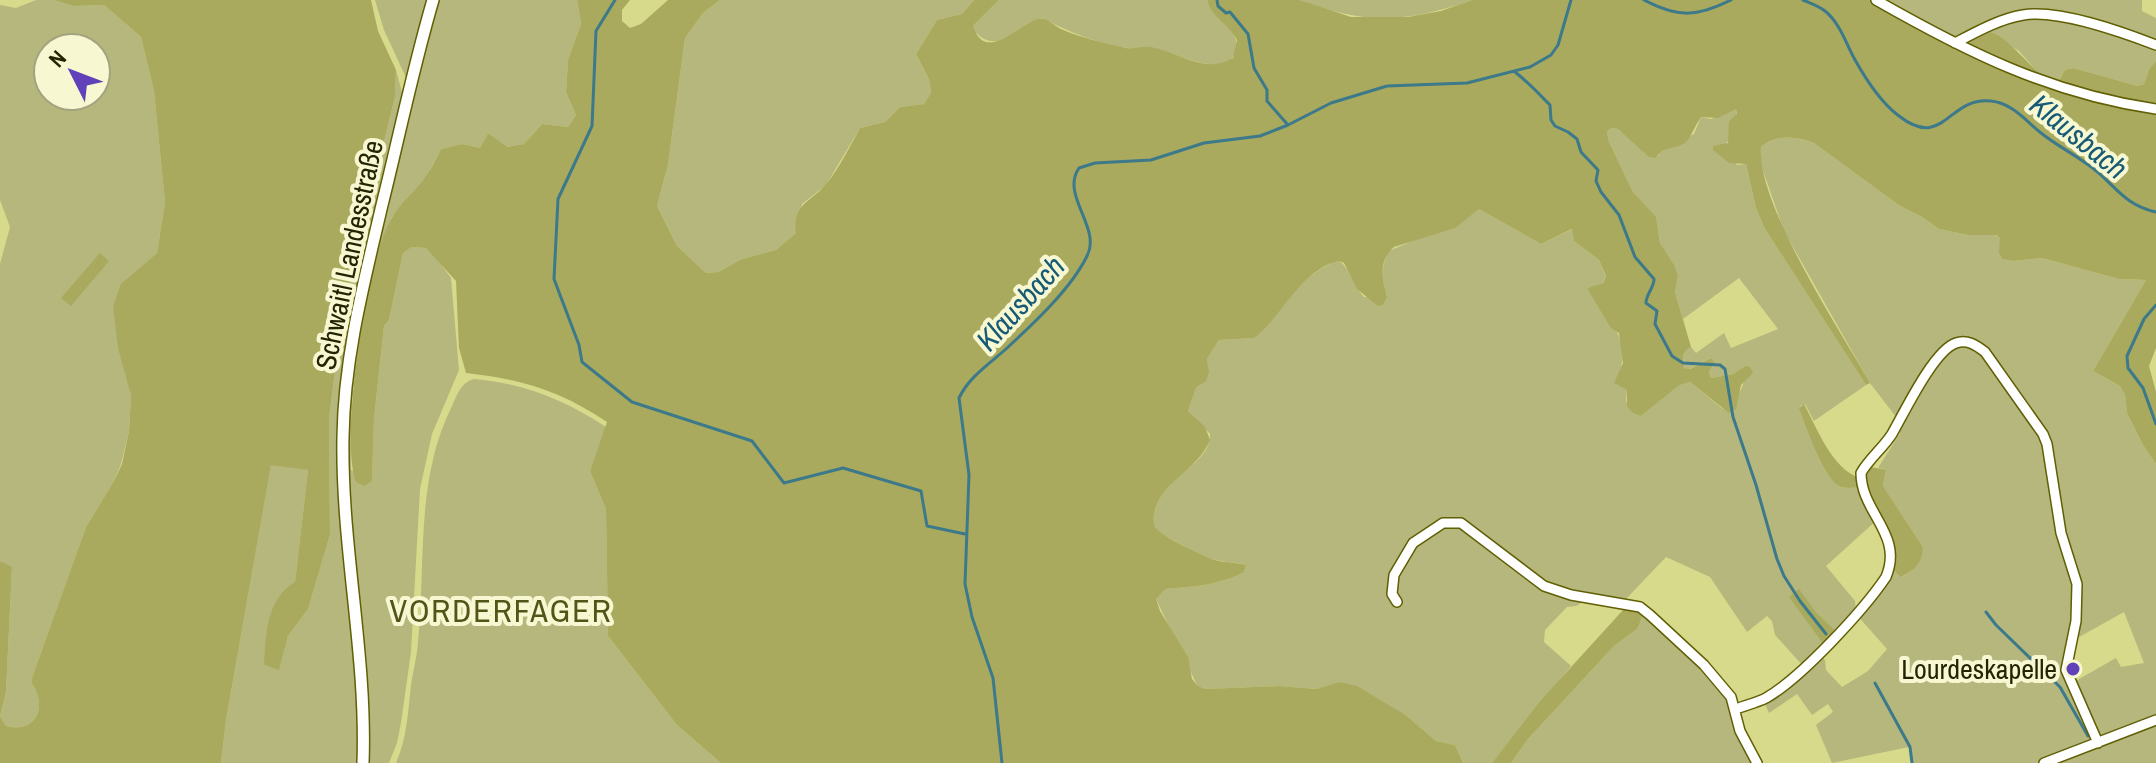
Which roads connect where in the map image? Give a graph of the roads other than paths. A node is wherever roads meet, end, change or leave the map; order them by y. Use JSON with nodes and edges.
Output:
{"nodes":[{"id":1,"x":433,"y":0,"type":"edge"},
{"id":2,"x":1876,"y":0,"type":"edge"},
{"id":3,"x":1955,"y":43,"type":"junction"},
{"id":4,"x":2156,"y":45,"type":"edge"},
{"id":5,"x":2156,"y":109,"type":"edge"},
{"id":6,"x":1397,"y":602,"type":"dead end"},
{"id":7,"x":1736,"y":709,"type":"junction"},
{"id":8,"x":2156,"y":720,"type":"edge"},
{"id":9,"x":2098,"y":743,"type":"junction"},
{"id":10,"x":363,"y":763,"type":"edge"},
{"id":11,"x":1757,"y":763,"type":"edge"},
{"id":12,"x":2044,"y":763,"type":"edge"}],
"edges":[{"from":1,"to":10,"type":"street","name":"Schwaitl Landesstraße"},
{"from":2,"to":3,"type":"street"},
{"from":3,"to":4,"type":"street"},
{"from":3,"to":5,"type":"street"},
{"from":6,"to":7,"type":"street"},
{"from":7,"to":9,"type":"street"},
{"from":7,"to":11,"type":"street"},
{"from":8,"to":9,"type":"street"},
{"from":9,"to":12,"type":"street"}]}
